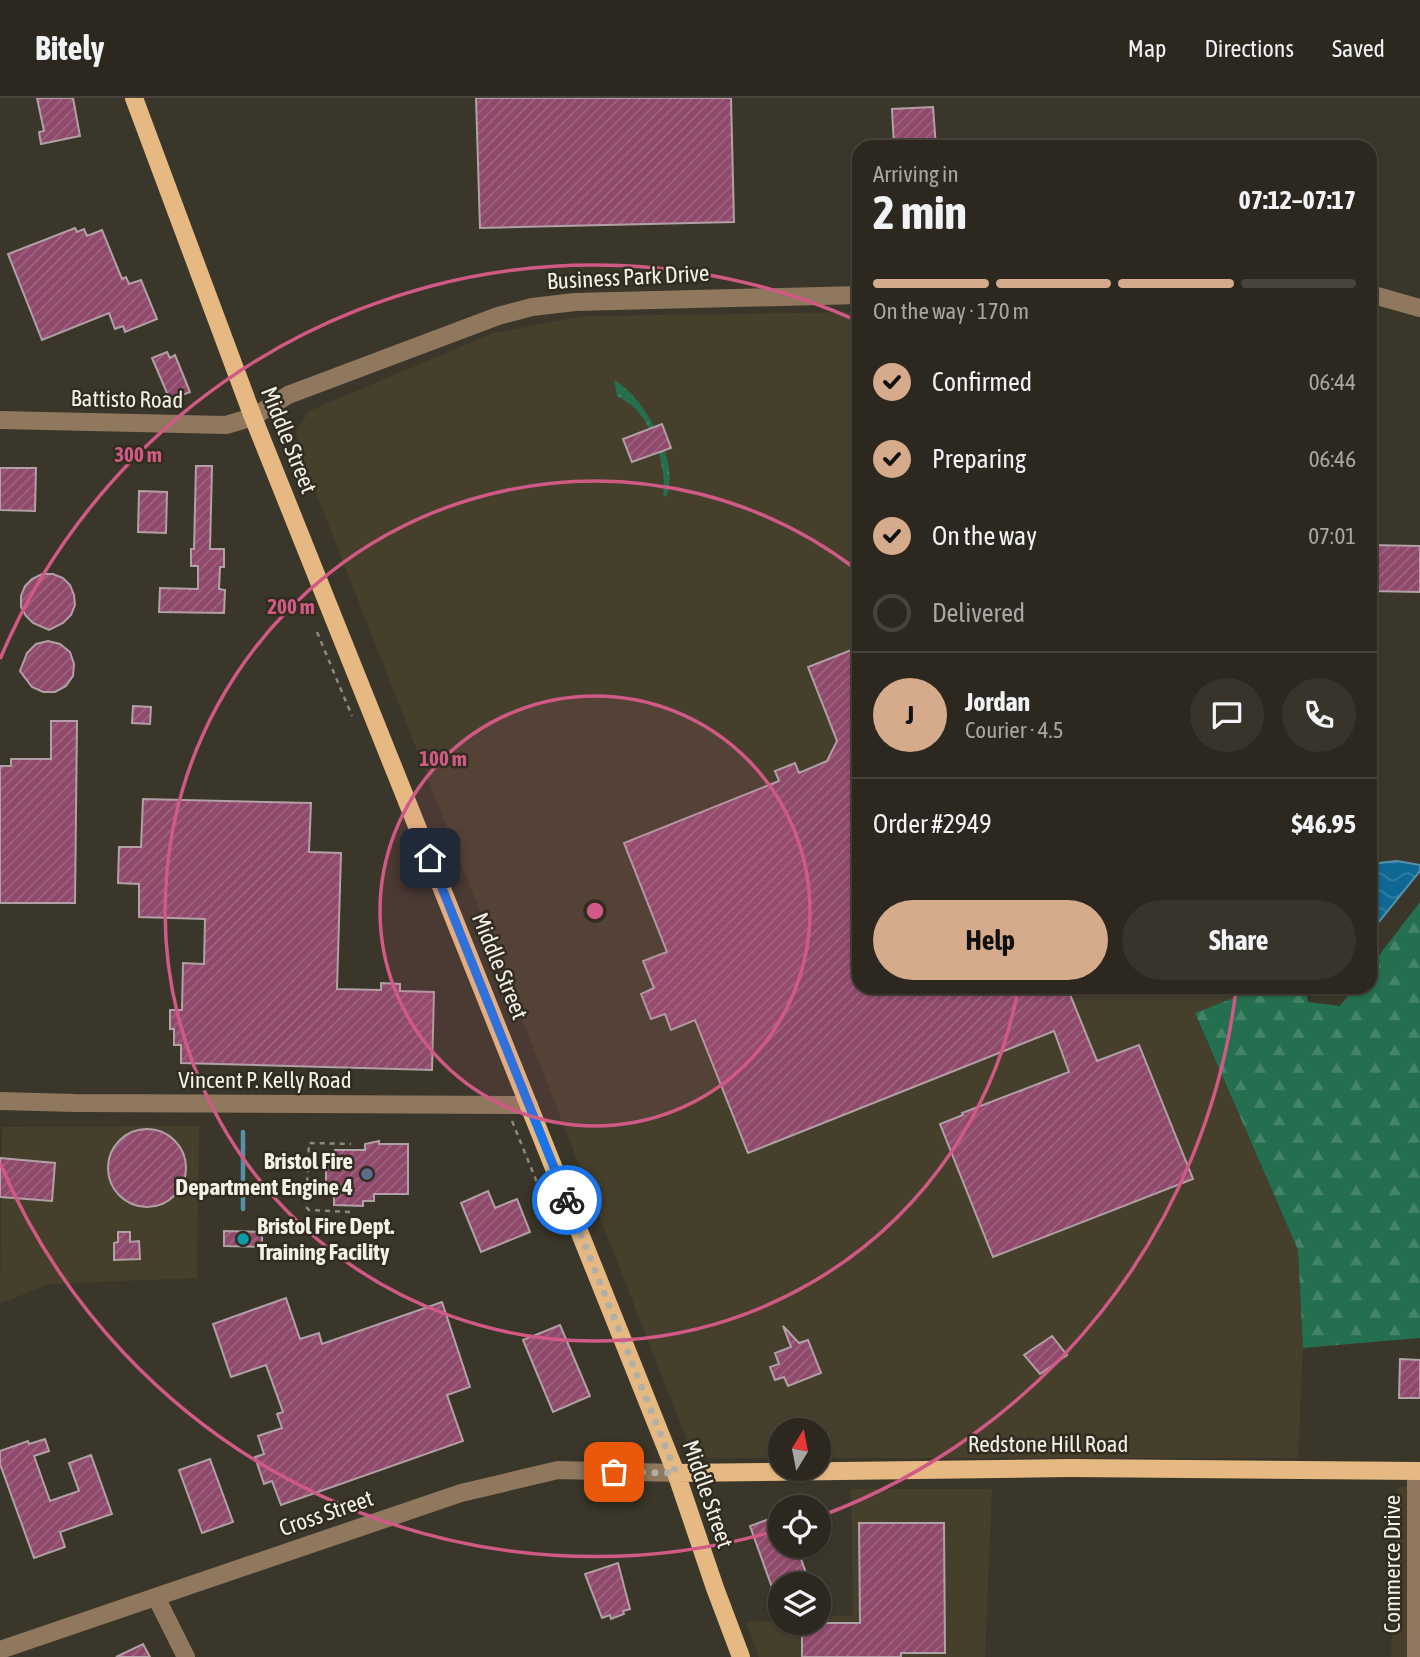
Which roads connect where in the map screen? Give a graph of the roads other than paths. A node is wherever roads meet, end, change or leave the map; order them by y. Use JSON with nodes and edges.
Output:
{"nodes":[{"id":1,"x":134,"y":98,"type":"edge"},
{"id":2,"x":852,"y":295,"type":"edge"},
{"id":3,"x":1377,"y":296,"type":"edge"},
{"id":4,"x":1420,"y":308,"type":"edge"},
{"id":5,"x":253,"y":418,"type":"junction"},
{"id":6,"x":0,"y":420,"type":"edge"},
{"id":7,"x":0,"y":1101,"type":"edge"},
{"id":8,"x":529,"y":1105,"type":"junction"},
{"id":9,"x":1418,"y":1471,"type":"edge"},
{"id":10,"x":676,"y":1473,"type":"junction"},
{"id":11,"x":156,"y":1597,"type":"junction"},
{"id":12,"x":0,"y":1650,"type":"edge"},
{"id":13,"x":186,"y":1657,"type":"edge"},
{"id":14,"x":741,"y":1657,"type":"edge"},
{"id":15,"x":1416,"y":1657,"type":"edge"}],
"edges":[{"from":1,"to":5,"type":"main road","name":"Middle Street"},
{"from":2,"to":5,"type":"street","name":"Business Park Drive"},
{"from":3,"to":4,"type":"street"},
{"from":5,"to":6,"type":"street","name":"Battisto Road"},
{"from":5,"to":8,"type":"main road","name":"Middle Street"},
{"from":7,"to":8,"type":"street","name":"Vincent P. Kelly Road"},
{"from":8,"to":10,"type":"main road","name":"Middle Street"},
{"from":9,"to":10,"type":"main road","name":"Redstone Hill Road"},
{"from":9,"to":15,"type":"street","name":"Commerce Drive"},
{"from":10,"to":11,"type":"street","name":"Cross Street"},
{"from":10,"to":14,"type":"main road","name":"Middle Street"},
{"from":11,"to":12,"type":"street","name":"Cross Street"},
{"from":11,"to":13,"type":"street"}]}
